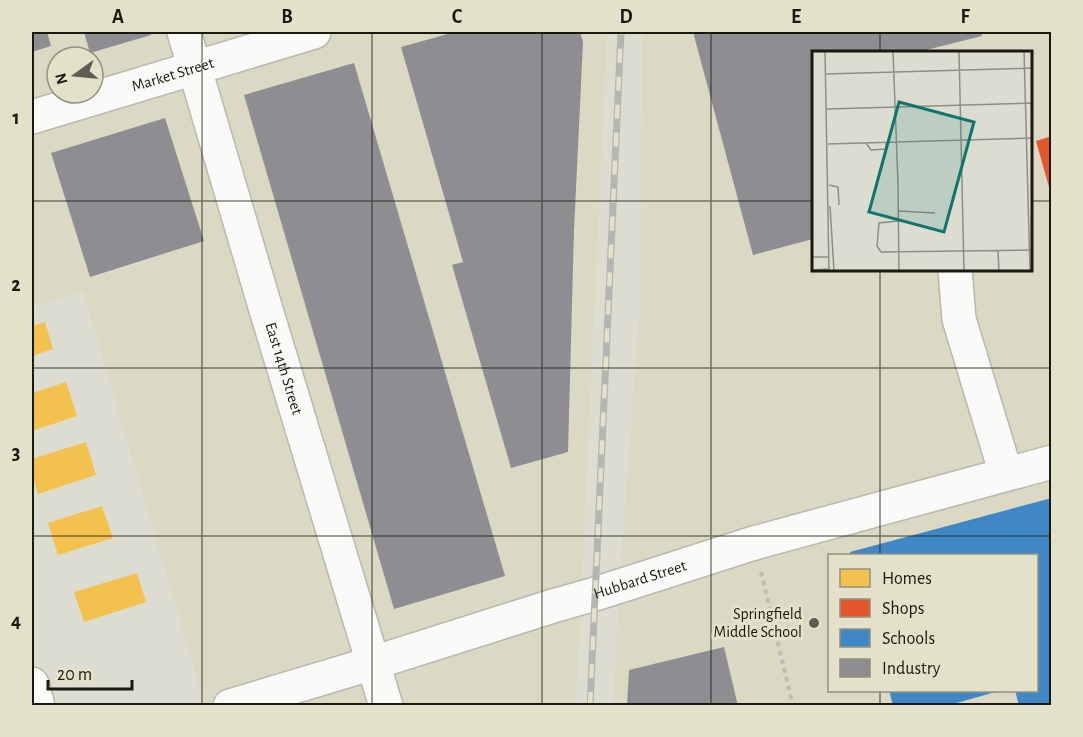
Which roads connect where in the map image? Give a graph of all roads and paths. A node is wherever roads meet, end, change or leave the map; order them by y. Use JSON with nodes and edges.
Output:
{"nodes":[{"id":1,"x":184,"y":32,"type":"edge"},
{"id":2,"x":314,"y":32,"type":"edge"},
{"id":3,"x":195,"y":68,"type":"junction"},
{"id":4,"x":32,"y":117,"type":"edge"},
{"id":5,"x":955,"y":272,"type":"edge"},
{"id":6,"x":1052,"y":462,"type":"edge"},
{"id":7,"x":1006,"y":474,"type":"junction"},
{"id":8,"x":754,"y":543,"type":"junction"},
{"id":9,"x":373,"y":663,"type":"junction"},
{"id":10,"x":32,"y":684,"type":"edge"},
{"id":11,"x":38,"y":705,"type":"edge"},
{"id":12,"x":230,"y":705,"type":"edge"},
{"id":13,"x":386,"y":705,"type":"edge"},
{"id":14,"x":793,"y":705,"type":"edge"}],
"edges":[{"from":1,"to":3,"type":"street","name":"East 14th Street"},
{"from":2,"to":3,"type":"street","name":"Market Street"},
{"from":3,"to":4,"type":"street","name":"Market Street"},
{"from":3,"to":9,"type":"street","name":"East 14th Street"},
{"from":5,"to":7,"type":"street"},
{"from":6,"to":7,"type":"street","name":"Hubbard Street"},
{"from":7,"to":8,"type":"street","name":"Hubbard Street"},
{"from":8,"to":9,"type":"street","name":"Hubbard Street"},
{"from":8,"to":14,"type":"path"},
{"from":9,"to":12,"type":"street","name":"Hubbard Street"},
{"from":9,"to":13,"type":"street","name":"East 14th Street"},
{"from":10,"to":11,"type":"street"}]}
